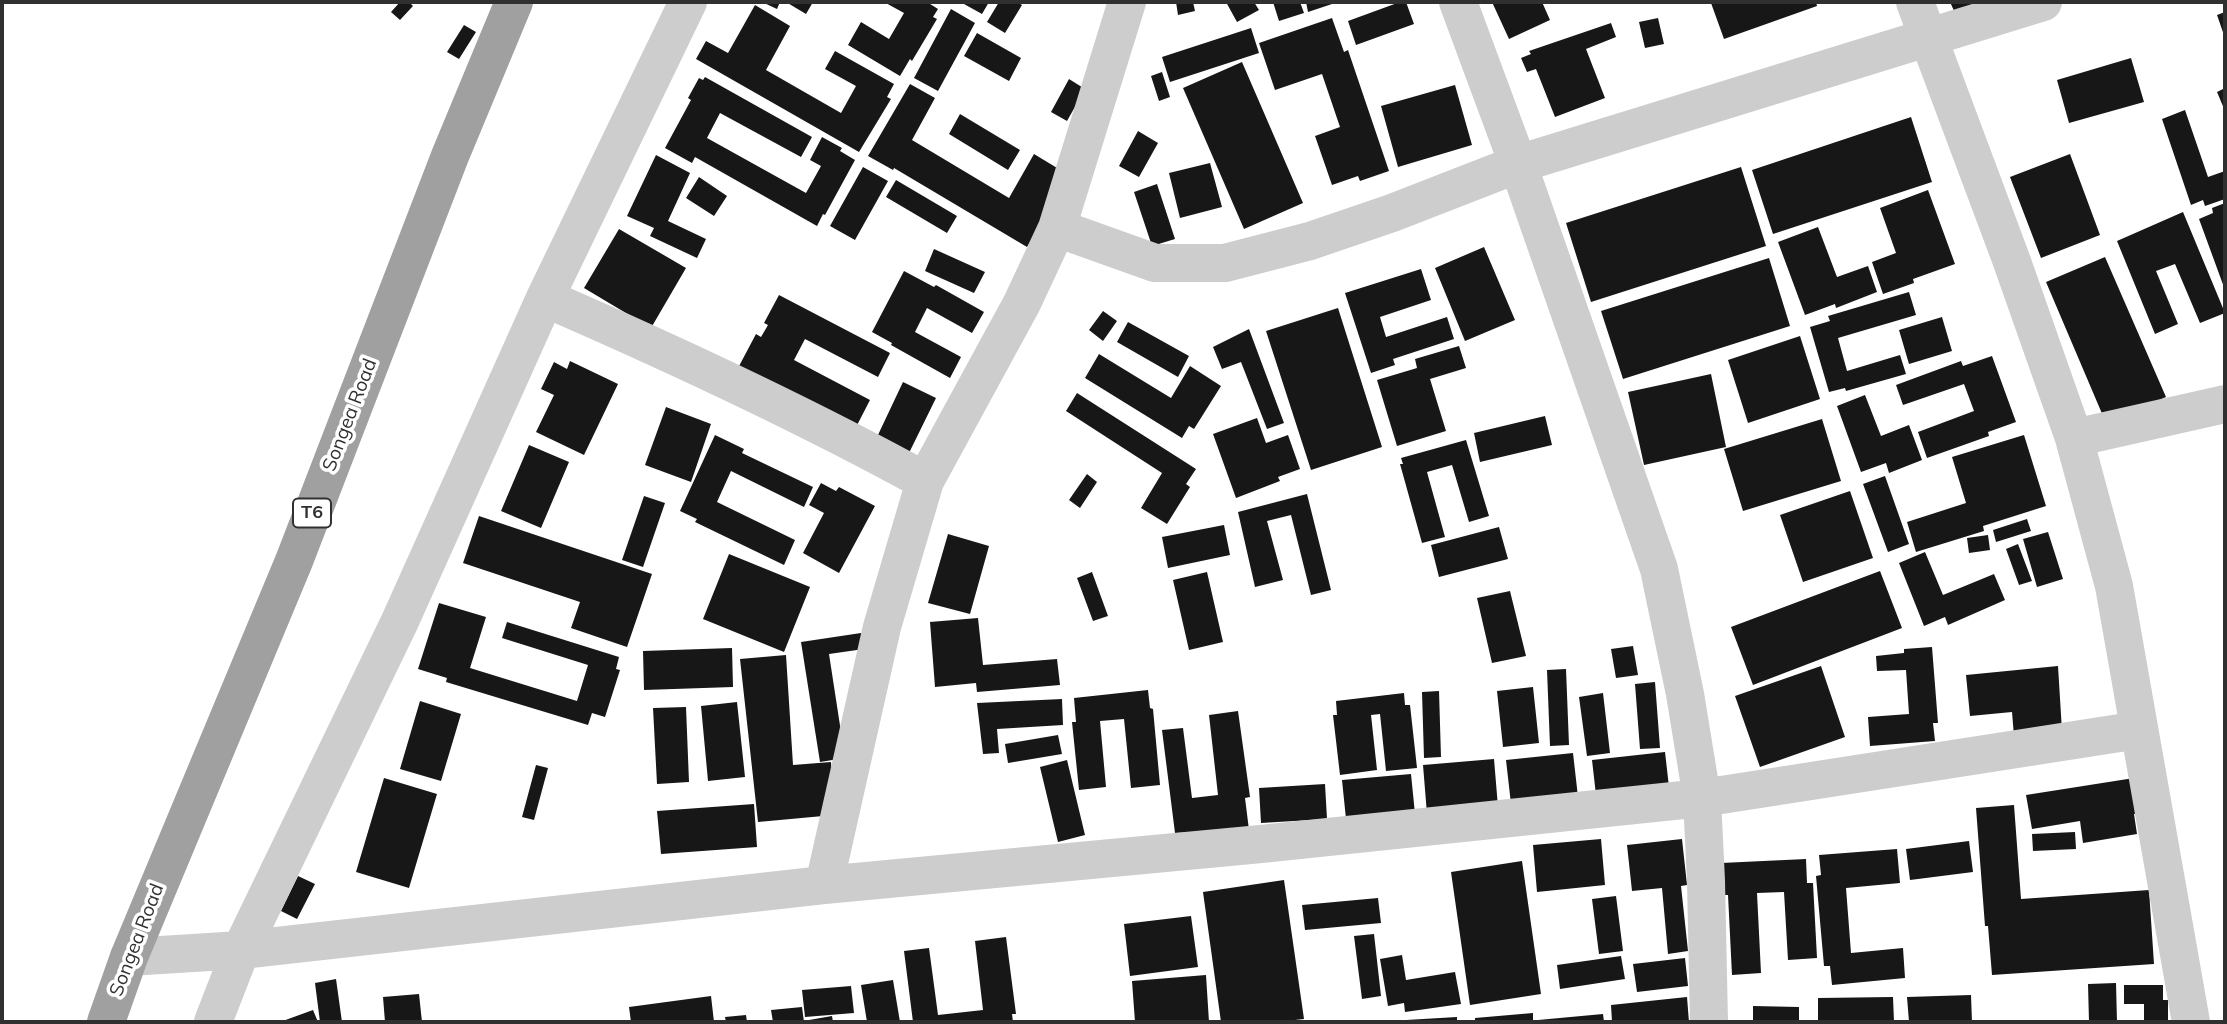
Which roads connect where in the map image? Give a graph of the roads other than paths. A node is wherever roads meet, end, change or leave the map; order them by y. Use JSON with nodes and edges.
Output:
{"nodes":[{"id":1,"x":514,"y":2,"type":"edge"},
{"id":2,"x":688,"y":2,"type":"edge"},
{"id":3,"x":1127,"y":2,"type":"edge"},
{"id":4,"x":1458,"y":2,"type":"edge"},
{"id":5,"x":1915,"y":2,"type":"edge"},
{"id":6,"x":2043,"y":2,"type":"edge"},
{"id":7,"x":1929,"y":39,"type":"junction"},
{"id":8,"x":1518,"y":164,"type":"junction"},
{"id":9,"x":1058,"y":228,"type":"junction"},
{"id":10,"x":545,"y":298,"type":"junction"},
{"id":11,"x":2225,"y":404,"type":"edge"},
{"id":12,"x":2074,"y":438,"type":"junction"},
{"id":13,"x":925,"y":481,"type":"junction"},
{"id":14,"x":2139,"y":730,"type":"junction"},
{"id":15,"x":1702,"y":798,"type":"junction"},
{"id":16,"x":824,"y":885,"type":"junction"},
{"id":17,"x":241,"y":950,"type":"junction"},
{"id":18,"x":129,"y":957,"type":"junction"},
{"id":19,"x":106,"y":1022,"type":"edge"},
{"id":20,"x":213,"y":1022,"type":"edge"},
{"id":21,"x":1709,"y":1022,"type":"edge"},
{"id":22,"x":2191,"y":1022,"type":"edge"}],
"edges":[{"from":1,"to":18,"type":"highway","name":"Songea Road","number":"T6"},
{"from":2,"to":10,"type":"street"},
{"from":3,"to":9,"type":"street"},
{"from":4,"to":8,"type":"street"},
{"from":5,"to":7,"type":"street"},
{"from":6,"to":7,"type":"street"},
{"from":7,"to":8,"type":"street"},
{"from":7,"to":12,"type":"street"},
{"from":8,"to":9,"type":"street"},
{"from":8,"to":15,"type":"street"},
{"from":9,"to":13,"type":"street"},
{"from":10,"to":13,"type":"street"},
{"from":10,"to":17,"type":"street"},
{"from":11,"to":12,"type":"street"},
{"from":12,"to":14,"type":"street"},
{"from":13,"to":16,"type":"street"},
{"from":14,"to":15,"type":"street"},
{"from":14,"to":22,"type":"street"},
{"from":15,"to":16,"type":"street"},
{"from":15,"to":21,"type":"street"},
{"from":16,"to":17,"type":"street"},
{"from":17,"to":18,"type":"street"},
{"from":17,"to":20,"type":"street"},
{"from":18,"to":19,"type":"highway","name":"Songea Road","number":"T6"}]}
